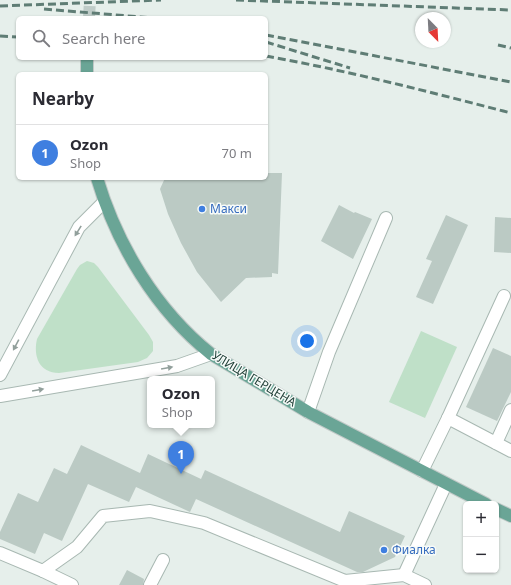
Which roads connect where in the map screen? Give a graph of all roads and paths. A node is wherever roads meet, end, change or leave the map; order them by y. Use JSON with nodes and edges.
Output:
{"nodes":[{"id":1,"x":87,"y":60,"type":"edge"},
{"id":2,"x":87,"y":72,"type":"edge"},
{"id":3,"x":98,"y":180,"type":"edge"},
{"id":4,"x":104,"y":202,"type":"junction"},
{"id":5,"x":386,"y":218,"type":"dead end"},
{"id":6,"x":504,"y":296,"type":"dead end"},
{"id":7,"x":211,"y":354,"type":"junction"},
{"id":8,"x":0,"y":375,"type":"edge"},
{"id":9,"x":0,"y":396,"type":"edge"},
{"id":10,"x":511,"y":410,"type":"edge"},
{"id":11,"x":308,"y":412,"type":"junction"},
{"id":12,"x":448,"y":418,"type":"junction"},
{"id":13,"x":496,"y":443,"type":"junction"},
{"id":14,"x":511,"y":451,"type":"edge"},
{"id":15,"x":422,"y":471,"type":"junction"},
{"id":16,"x":446,"y":484,"type":"junction"},
{"id":17,"x":480,"y":501,"type":"edge"},
{"id":18,"x":499,"y":510,"type":"edge"},
{"id":19,"x":511,"y":516,"type":"edge"},
{"id":20,"x":0,"y":553,"type":"edge"},
{"id":21,"x":163,"y":560,"type":"dead end"},
{"id":22,"x":43,"y":571,"type":"junction"},
{"id":23,"x":404,"y":575,"type":"junction"},
{"id":24,"x":72,"y":585,"type":"edge"},
{"id":25,"x":150,"y":585,"type":"edge"},
{"id":26,"x":425,"y":585,"type":"edge"}],
"edges":[{"from":1,"to":2,"type":"main road"},
{"from":3,"to":4,"type":"main road","name":"УЛИЦА ГЕРЦЕНА"},
{"from":4,"to":7,"type":"main road","name":"УЛИЦА ГЕРЦЕНА"},
{"from":4,"to":8,"type":"street","one_way":true},
{"from":5,"to":11,"type":"street"},
{"from":6,"to":12,"type":"street"},
{"from":9,"to":7,"type":"street","one_way":true},
{"from":7,"to":11,"type":"main road","name":"УЛИЦА ГЕРЦЕНА"},
{"from":10,"to":13,"type":"street"},
{"from":11,"to":15,"type":"main road","name":"УЛИЦА ГЕРЦЕНА"},
{"from":12,"to":13,"type":"street"},
{"from":12,"to":15,"type":"street"},
{"from":13,"to":14,"type":"street"},
{"from":15,"to":16,"type":"main road","name":"УЛИЦА ГЕРЦЕНА"},
{"from":16,"to":17,"type":"main road","name":"УЛИЦА ГЕРЦЕНА"},
{"from":16,"to":23,"type":"street"},
{"from":18,"to":19,"type":"main road"},
{"from":20,"to":22,"type":"street"},
{"from":21,"to":25,"type":"street"},
{"from":22,"to":23,"type":"street"},
{"from":22,"to":24,"type":"street"},
{"from":23,"to":26,"type":"street"}]}
